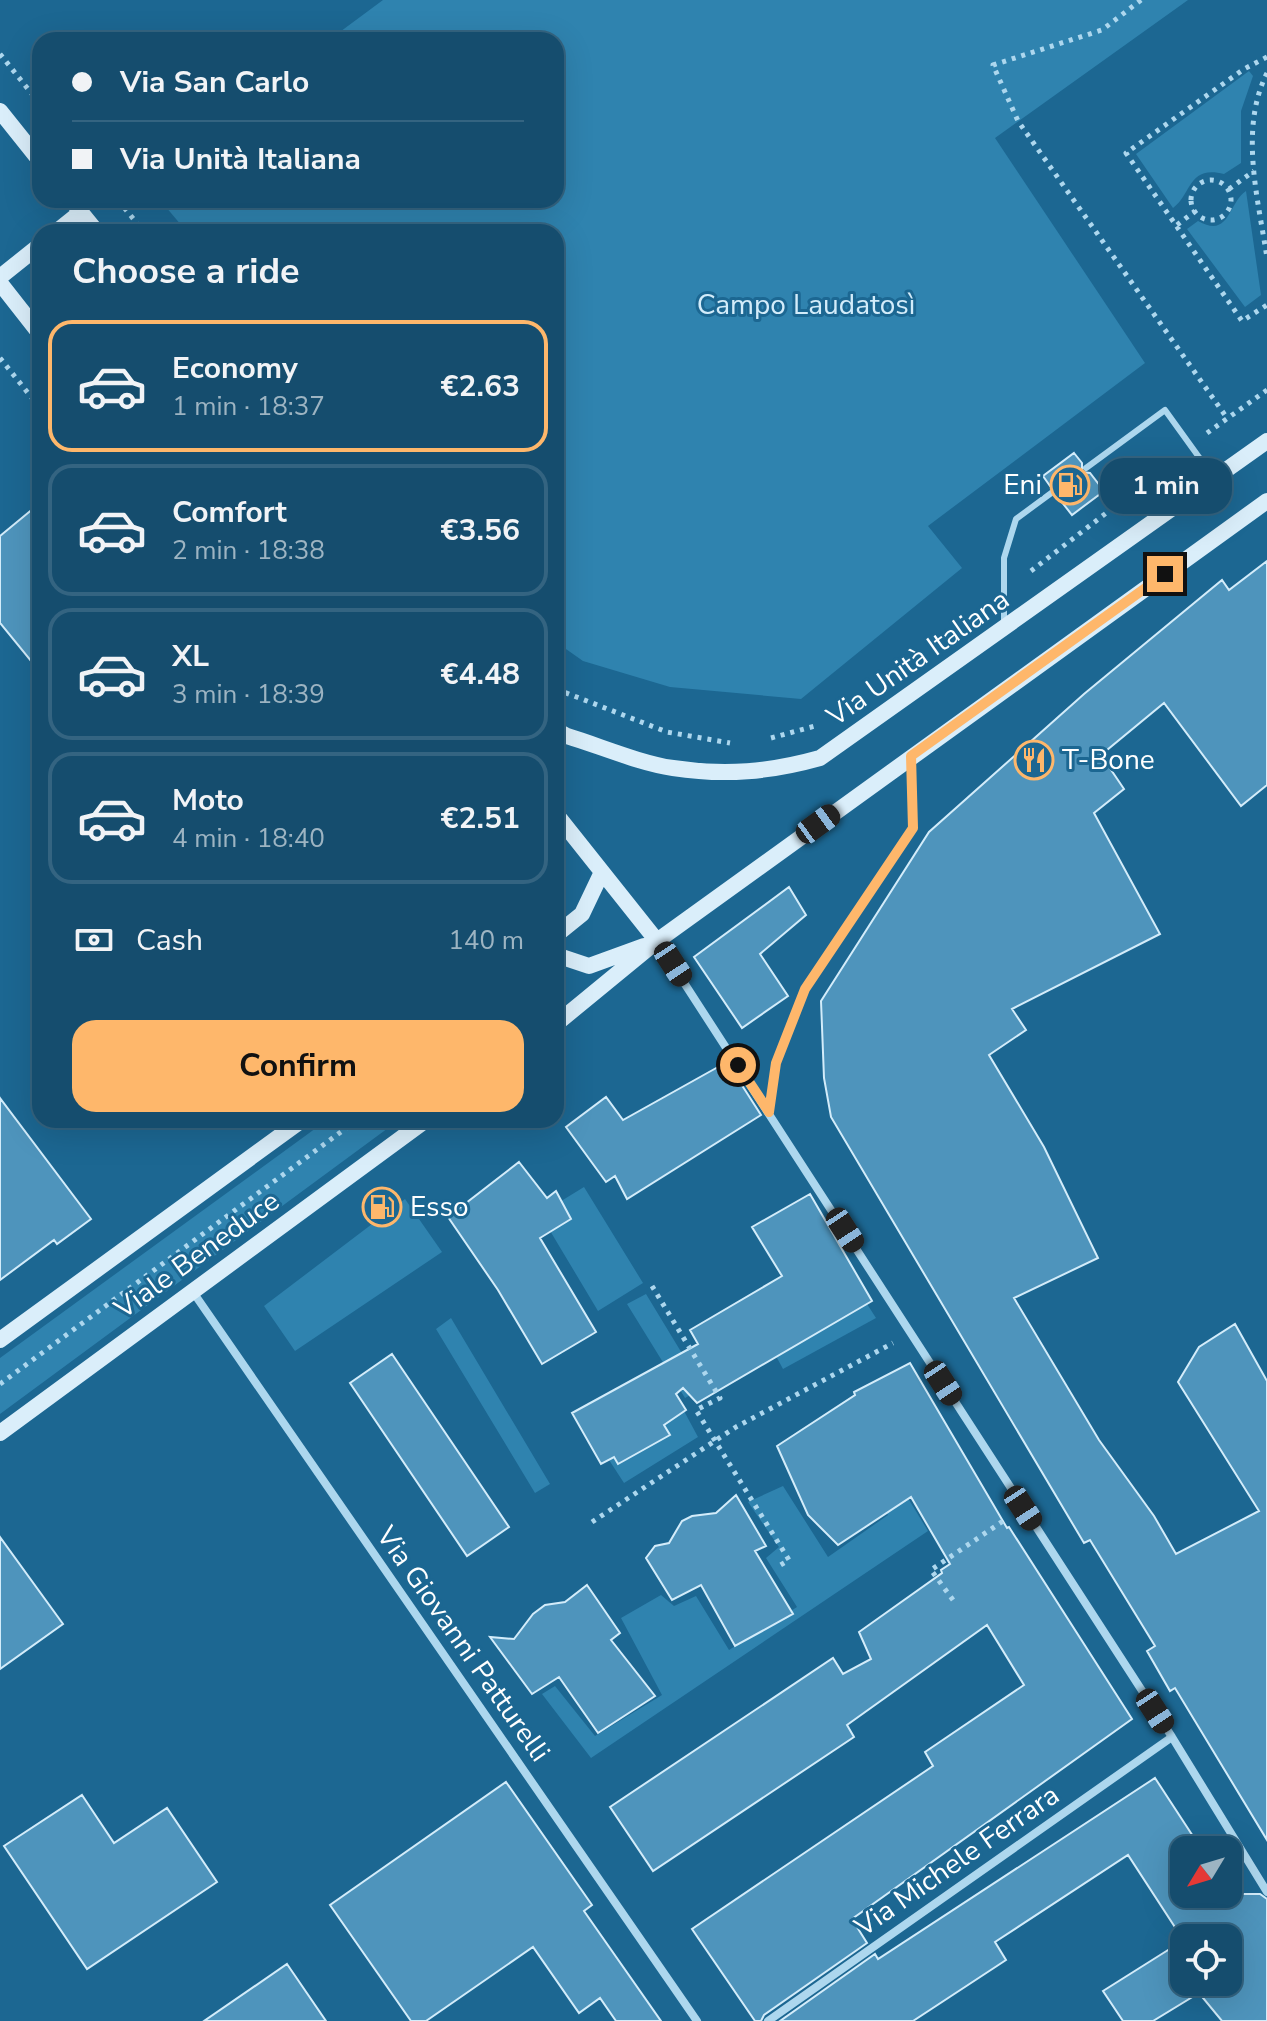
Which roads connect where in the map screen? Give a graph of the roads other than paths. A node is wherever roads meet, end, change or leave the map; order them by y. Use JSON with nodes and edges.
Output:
{"nodes":[{"id":1,"x":0,"y":111,"type":"edge"},
{"id":2,"x":32,"y":151,"type":"edge"},
{"id":3,"x":74,"y":208,"type":"edge"},
{"id":4,"x":78,"y":208,"type":"edge"},
{"id":5,"x":62,"y":224,"type":"edge"},
{"id":6,"x":91,"y":224,"type":"edge"},
{"id":7,"x":32,"y":252,"type":"edge"},
{"id":8,"x":0,"y":280,"type":"edge"},
{"id":9,"x":32,"y":323,"type":"edge"},
{"id":10,"x":1267,"y":441,"type":"edge"},
{"id":11,"x":1086,"y":468,"type":"dead end"},
{"id":12,"x":1214,"y":478,"type":"junction"},
{"id":13,"x":1054,"y":491,"type":"dead end"},
{"id":14,"x":1267,"y":501,"type":"edge"},
{"id":15,"x":1004,"y":628,"type":"junction"},
{"id":16,"x":564,"y":734,"type":"edge"},
{"id":17,"x":911,"y":756,"type":"junction"},
{"id":18,"x":564,"y":824,"type":"edge"},
{"id":19,"x":604,"y":874,"type":"junction"},
{"id":20,"x":564,"y":929,"type":"edge"},
{"id":21,"x":657,"y":941,"type":"junction"},
{"id":22,"x":564,"y":958,"type":"edge"},
{"id":23,"x":564,"y":1017,"type":"edge"},
{"id":24,"x":769,"y":1112,"type":"junction"},
{"id":25,"x":291,"y":1128,"type":"edge"},
{"id":26,"x":415,"y":1128,"type":"edge"},
{"id":27,"x":192,"y":1291,"type":"junction"},
{"id":28,"x":0,"y":1340,"type":"edge"},
{"id":29,"x":0,"y":1433,"type":"edge"},
{"id":30,"x":1172,"y":1737,"type":"junction"},
{"id":31,"x":1267,"y":1892,"type":"edge"},
{"id":32,"x":697,"y":2021,"type":"edge"},
{"id":33,"x":768,"y":2021,"type":"edge"}],
"edges":[{"from":1,"to":2,"type":"main road"},
{"from":3,"to":5,"type":"main road"},
{"from":4,"to":6,"type":"main road"},
{"from":7,"to":8,"type":"main road"},
{"from":8,"to":9,"type":"main road"},
{"from":10,"to":12,"type":"main road","name":"Via Unità Italiana"},
{"from":11,"to":12,"type":"lane"},
{"from":12,"to":15,"type":"main road","name":"Via Unità Italiana"},
{"from":13,"to":15,"type":"lane"},
{"from":14,"to":17,"type":"main road"},
{"from":15,"to":16,"type":"main road","name":"Via Unità Italiana"},
{"from":17,"to":21,"type":"main road"},
{"from":17,"to":24,"type":"street"},
{"from":18,"to":19,"type":"main road"},
{"from":19,"to":20,"type":"main road"},
{"from":19,"to":21,"type":"main road"},
{"from":21,"to":22,"type":"main road"},
{"from":21,"to":23,"type":"main road"},
{"from":21,"to":24,"type":"street"},
{"from":24,"to":30,"type":"street"},
{"from":25,"to":28,"type":"main road","name":"Viale Beneduce"},
{"from":26,"to":27,"type":"main road","name":"Viale Beneduce"},
{"from":27,"to":29,"type":"main road","name":"Viale Beneduce"},
{"from":27,"to":32,"type":"street","name":"Via Giovanni Patturelli"},
{"from":30,"to":31,"type":"street"},
{"from":30,"to":33,"type":"street","name":"Via Michele Ferrara"}]}
